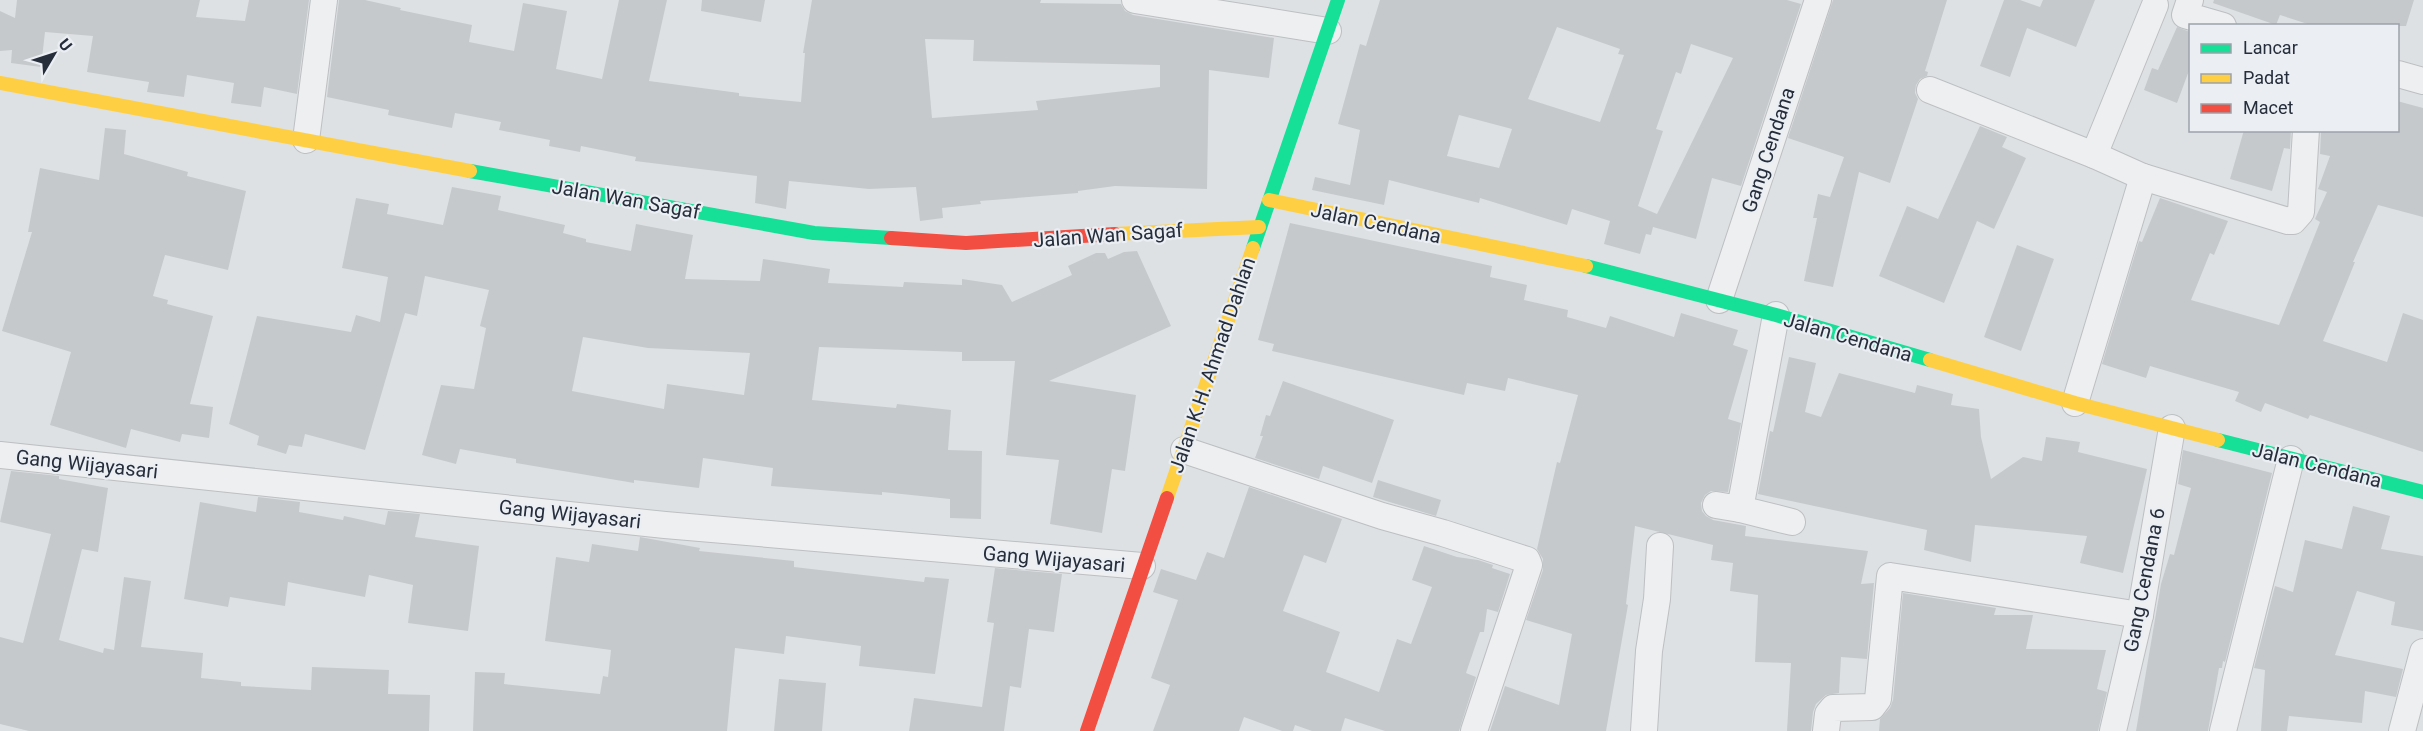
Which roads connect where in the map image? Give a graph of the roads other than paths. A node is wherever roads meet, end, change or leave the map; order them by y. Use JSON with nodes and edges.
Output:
{"nodes":[{"id":1,"x":324,"y":0,"type":"edge"},
{"id":2,"x":1135,"y":0,"type":"edge"},
{"id":3,"x":1338,"y":0,"type":"edge"},
{"id":4,"x":1818,"y":0,"type":"edge"},
{"id":5,"x":2146,"y":3,"type":"edge"},
{"id":6,"x":2188,"y":7,"type":"edge"},
{"id":7,"x":2219,"y":24,"type":"edge"},
{"id":8,"x":1328,"y":31,"type":"junction"},
{"id":9,"x":2399,"y":75,"type":"edge"},
{"id":10,"x":2423,"y":81,"type":"edge"},
{"id":11,"x":0,"y":82,"type":"edge"},
{"id":12,"x":1930,"y":90,"type":"dead end"},
{"id":13,"x":2306,"y":132,"type":"edge"},
{"id":14,"x":306,"y":140,"type":"junction"},
{"id":15,"x":2094,"y":155,"type":"junction"},
{"id":16,"x":2143,"y":177,"type":"junction"},
{"id":17,"x":1269,"y":200,"type":"junction"},
{"id":18,"x":1259,"y":227,"type":"junction"},
{"id":19,"x":1719,"y":300,"type":"junction"},
{"id":20,"x":1776,"y":315,"type":"junction"},
{"id":21,"x":2075,"y":403,"type":"junction"},
{"id":22,"x":2172,"y":428,"type":"junction"},
{"id":23,"x":1184,"y":450,"type":"junction"},
{"id":24,"x":0,"y":455,"type":"edge"},
{"id":25,"x":2291,"y":459,"type":"junction"},
{"id":26,"x":2423,"y":492,"type":"edge"},
{"id":27,"x":1792,"y":522,"type":"dead end"},
{"id":28,"x":1660,"y":546,"type":"dead end"},
{"id":29,"x":1142,"y":566,"type":"junction"},
{"id":30,"x":2140,"y":615,"type":"junction"},
{"id":31,"x":2423,"y":652,"type":"edge"},
{"id":32,"x":1087,"y":731,"type":"edge"},
{"id":33,"x":1473,"y":731,"type":"edge"},
{"id":34,"x":1644,"y":731,"type":"edge"},
{"id":35,"x":1826,"y":731,"type":"edge"},
{"id":36,"x":2113,"y":731,"type":"edge"},
{"id":37,"x":2223,"y":731,"type":"edge"},
{"id":38,"x":2402,"y":731,"type":"edge"}],
"edges":[{"from":1,"to":14,"type":"street"},
{"from":2,"to":8,"type":"street"},
{"from":3,"to":8,"type":"street","name":"Jalan K.H. Ahmad Dahlan"},
{"from":4,"to":19,"type":"street","name":"Gang Cendana"},
{"from":5,"to":6,"type":"street"},
{"from":5,"to":15,"type":"street"},
{"from":6,"to":7,"type":"street"},
{"from":8,"to":17,"type":"street","name":"Jalan K.H. Ahmad Dahlan"},
{"from":9,"to":10,"type":"street"},
{"from":11,"to":14,"type":"street","name":"Jalan Wan Sagaf"},
{"from":12,"to":15,"type":"street"},
{"from":13,"to":16,"type":"street"},
{"from":14,"to":18,"type":"street","name":"Jalan Wan Sagaf"},
{"from":15,"to":16,"type":"street"},
{"from":16,"to":21,"type":"street"},
{"from":17,"to":18,"type":"street","name":"Jalan K.H. Ahmad Dahlan"},
{"from":17,"to":19,"type":"street","name":"Jalan Cendana"},
{"from":18,"to":23,"type":"street","name":"Jalan K.H. Ahmad Dahlan"},
{"from":19,"to":20,"type":"street","name":"Jalan Cendana"},
{"from":20,"to":21,"type":"street","name":"Jalan Cendana"},
{"from":20,"to":27,"type":"street"},
{"from":21,"to":22,"type":"street","name":"Jalan Cendana"},
{"from":22,"to":25,"type":"street","name":"Jalan Cendana"},
{"from":22,"to":30,"type":"street","name":"Gang Cendana 6"},
{"from":23,"to":29,"type":"street","name":"Jalan K.H. Ahmad Dahlan"},
{"from":23,"to":33,"type":"street"},
{"from":24,"to":29,"type":"street","name":"Gang Wijayasari"},
{"from":25,"to":26,"type":"street","name":"Jalan Cendana"},
{"from":25,"to":37,"type":"street"},
{"from":28,"to":34,"type":"street"},
{"from":29,"to":32,"type":"street","name":"Jalan K.H. Ahmad Dahlan"},
{"from":30,"to":35,"type":"street"},
{"from":30,"to":36,"type":"street","name":"Gang Cendana 6"},
{"from":31,"to":38,"type":"street"}]}
